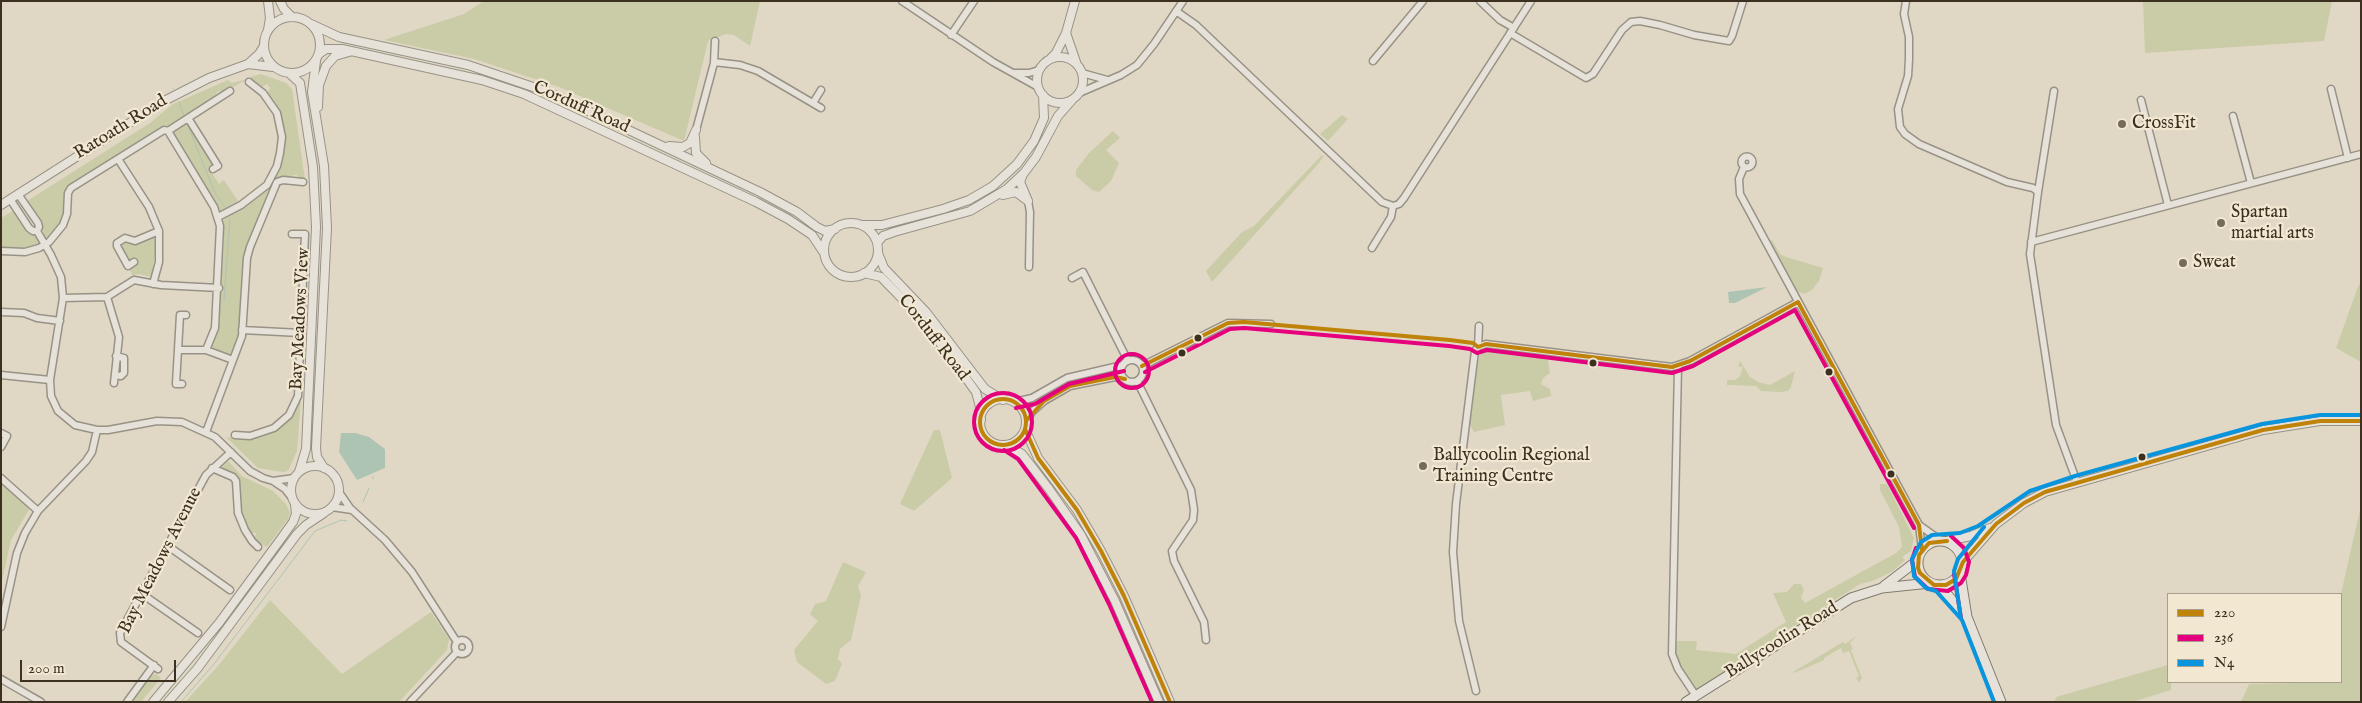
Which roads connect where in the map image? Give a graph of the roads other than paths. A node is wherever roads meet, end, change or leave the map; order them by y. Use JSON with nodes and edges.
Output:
{"nodes":[{"id":1,"x":268,"y":1,"type":"edge"},
{"id":2,"x":280,"y":1,"type":"edge"},
{"id":3,"x":902,"y":1,"type":"edge"},
{"id":4,"x":974,"y":1,"type":"edge"},
{"id":5,"x":1075,"y":1,"type":"edge"},
{"id":6,"x":1183,"y":1,"type":"edge"},
{"id":7,"x":1422,"y":1,"type":"edge"},
{"id":8,"x":1480,"y":1,"type":"edge"},
{"id":9,"x":1531,"y":1,"type":"edge"},
{"id":10,"x":1743,"y":1,"type":"edge"},
{"id":11,"x":1906,"y":1,"type":"edge"},
{"id":12,"x":1176,"y":11,"type":"junction"},
{"id":13,"x":292,"y":17,"type":"junction"},
{"id":14,"x":311,"y":24,"type":"junction"},
{"id":15,"x":268,"y":30,"type":"junction"},
{"id":16,"x":1512,"y":30,"type":"junction"},
{"id":17,"x":1066,"y":33,"type":"junction"},
{"id":18,"x":951,"y":35,"type":"junction"},
{"id":19,"x":715,"y":41,"type":"dead end"},
{"id":20,"x":264,"y":46,"type":"junction"},
{"id":21,"x":356,"y":52,"type":"junction"},
{"id":22,"x":318,"y":57,"type":"junction"},
{"id":23,"x":1049,"y":59,"type":"junction"},
{"id":24,"x":1373,"y":61,"type":"dead end"},
{"id":25,"x":714,"y":62,"type":"junction"},
{"id":26,"x":1076,"y":63,"type":"junction"},
{"id":27,"x":248,"y":64,"type":"junction"},
{"id":28,"x":274,"y":68,"type":"junction"},
{"id":29,"x":1039,"y":70,"type":"junction"},
{"id":30,"x":1014,"y":73,"type":"junction"},
{"id":31,"x":1082,"y":73,"type":"junction"},
{"id":32,"x":290,"y":74,"type":"junction"},
{"id":33,"x":1107,"y":80,"type":"junction"},
{"id":34,"x":249,"y":82,"type":"dead end"},
{"id":35,"x":268,"y":86,"type":"dead end"},
{"id":36,"x":1038,"y":87,"type":"junction"},
{"id":37,"x":2331,"y":89,"type":"dead end"},
{"id":38,"x":821,"y":90,"type":"dead end"},
{"id":39,"x":230,"y":91,"type":"dead end"},
{"id":40,"x":2054,"y":91,"type":"dead end"},
{"id":41,"x":263,"y":92,"type":"junction"},
{"id":42,"x":1079,"y":93,"type":"junction"},
{"id":43,"x":1042,"y":95,"type":"junction"},
{"id":44,"x":1072,"y":100,"type":"junction"},
{"id":45,"x":2141,"y":100,"type":"dead end"},
{"id":46,"x":813,"y":103,"type":"junction"},
{"id":47,"x":821,"y":108,"type":"dead end"},
{"id":48,"x":2233,"y":116,"type":"dead end"},
{"id":49,"x":188,"y":118,"type":"junction"},
{"id":50,"x":621,"y":126,"type":"junction"},
{"id":51,"x":318,"y":127,"type":"junction"},
{"id":52,"x":696,"y":130,"type":"junction"},
{"id":53,"x":168,"y":131,"type":"junction"},
{"id":54,"x":2361,"y":154,"type":"edge"},
{"id":55,"x":2348,"y":158,"type":"junction"},
{"id":56,"x":118,"y":159,"type":"junction"},
{"id":57,"x":1744,"y":167,"type":"dead end"},
{"id":58,"x":213,"y":169,"type":"dead end"},
{"id":59,"x":1024,"y":172,"type":"junction"},
{"id":60,"x":736,"y":180,"type":"junction"},
{"id":61,"x":303,"y":182,"type":"dead end"},
{"id":62,"x":2251,"y":183,"type":"junction"},
{"id":63,"x":2038,"y":192,"type":"junction"},
{"id":64,"x":18,"y":194,"type":"junction"},
{"id":65,"x":10,"y":199,"type":"junction"},
{"id":66,"x":991,"y":200,"type":"junction"},
{"id":67,"x":1028,"y":201,"type":"junction"},
{"id":68,"x":1,"y":205,"type":"edge"},
{"id":69,"x":1393,"y":206,"type":"junction"},
{"id":70,"x":2168,"y":206,"type":"junction"},
{"id":71,"x":218,"y":217,"type":"junction"},
{"id":72,"x":862,"y":225,"type":"junction"},
{"id":73,"x":834,"y":229,"type":"junction"},
{"id":74,"x":37,"y":231,"type":"junction"},
{"id":75,"x":159,"y":231,"type":"junction"},
{"id":76,"x":292,"y":234,"type":"dead end"},
{"id":77,"x":2031,"y":242,"type":"junction"},
{"id":78,"x":877,"y":243,"type":"junction"},
{"id":79,"x":45,"y":245,"type":"junction"},
{"id":80,"x":1372,"y":248,"type":"dead end"},
{"id":81,"x":1,"y":251,"type":"edge"},
{"id":82,"x":824,"y":252,"type":"junction"},
{"id":83,"x":878,"y":253,"type":"junction"},
{"id":84,"x":134,"y":262,"type":"dead end"},
{"id":85,"x":1029,"y":267,"type":"dead end"},
{"id":86,"x":864,"y":272,"type":"junction"},
{"id":87,"x":1072,"y":278,"type":"dead end"},
{"id":88,"x":154,"y":284,"type":"junction"},
{"id":89,"x":219,"y":288,"type":"junction"},
{"id":90,"x":107,"y":297,"type":"junction"},
{"id":91,"x":63,"y":298,"type":"junction"},
{"id":92,"x":1798,"y":302,"type":"junction"},
{"id":93,"x":1,"y":312,"type":"edge"},
{"id":94,"x":186,"y":315,"type":"dead end"},
{"id":95,"x":60,"y":322,"type":"junction"},
{"id":96,"x":1271,"y":324,"type":"dead end"},
{"id":97,"x":1478,"y":326,"type":"dead end"},
{"id":98,"x":242,"y":330,"type":"junction"},
{"id":99,"x":301,"y":333,"type":"junction"},
{"id":100,"x":1478,"y":347,"type":"junction"},
{"id":101,"x":178,"y":350,"type":"junction"},
{"id":102,"x":206,"y":350,"type":"junction"},
{"id":103,"x":234,"y":360,"type":"junction"},
{"id":104,"x":1126,"y":363,"type":"junction"},
{"id":105,"x":1142,"y":366,"type":"junction"},
{"id":106,"x":1678,"y":366,"type":"junction"},
{"id":107,"x":1,"y":375,"type":"edge"},
{"id":108,"x":114,"y":379,"type":"dead end"},
{"id":109,"x":1125,"y":379,"type":"junction"},
{"id":110,"x":50,"y":380,"type":"junction"},
{"id":111,"x":1137,"y":381,"type":"junction"},
{"id":112,"x":182,"y":384,"type":"dead end"},
{"id":113,"x":1004,"y":400,"type":"junction"},
{"id":114,"x":1014,"y":402,"type":"junction"},
{"id":115,"x":981,"y":420,"type":"junction"},
{"id":116,"x":2361,"y":421,"type":"edge"},
{"id":117,"x":1026,"y":425,"type":"junction"},
{"id":118,"x":97,"y":430,"type":"junction"},
{"id":119,"x":206,"y":432,"type":"junction"},
{"id":120,"x":1,"y":433,"type":"edge"},
{"id":121,"x":235,"y":435,"type":"dead end"},
{"id":122,"x":1007,"y":445,"type":"junction"},
{"id":123,"x":1,"y":447,"type":"edge"},
{"id":124,"x":231,"y":452,"type":"junction"},
{"id":125,"x":212,"y":468,"type":"junction"},
{"id":126,"x":324,"y":468,"type":"junction"},
{"id":127,"x":296,"y":475,"type":"junction"},
{"id":128,"x":1,"y":478,"type":"edge"},
{"id":129,"x":273,"y":481,"type":"junction"},
{"id":130,"x":2077,"y":482,"type":"junction"},
{"id":131,"x":339,"y":492,"type":"junction"},
{"id":132,"x":293,"y":501,"type":"junction"},
{"id":133,"x":332,"y":507,"type":"junction"},
{"id":134,"x":38,"y":511,"type":"junction"},
{"id":135,"x":355,"y":512,"type":"junction"},
{"id":136,"x":324,"y":513,"type":"junction"},
{"id":137,"x":1996,"y":524,"type":"junction"},
{"id":138,"x":1919,"y":525,"type":"junction"},
{"id":139,"x":1944,"y":541,"type":"junction"},
{"id":140,"x":168,"y":546,"type":"junction"},
{"id":141,"x":258,"y":547,"type":"dead end"},
{"id":142,"x":1922,"y":550,"type":"junction"},
{"id":143,"x":1918,"y":560,"type":"junction"},
{"id":144,"x":1963,"y":562,"type":"junction"},
{"id":145,"x":1960,"y":573,"type":"junction"},
{"id":146,"x":1934,"y":584,"type":"junction"},
{"id":147,"x":1882,"y":588,"type":"junction"},
{"id":148,"x":225,"y":589,"type":"dead end"},
{"id":149,"x":142,"y":594,"type":"junction"},
{"id":150,"x":3,"y":614,"type":"edge"},
{"id":151,"x":1967,"y":617,"type":"junction"},
{"id":152,"x":1,"y":627,"type":"edge"},
{"id":153,"x":198,"y":633,"type":"dead end"},
{"id":154,"x":1206,"y":640,"type":"dead end"},
{"id":155,"x":458,"y":642,"type":"junction"},
{"id":156,"x":457,"y":652,"type":"junction"},
{"id":157,"x":1,"y":679,"type":"edge"},
{"id":158,"x":1476,"y":691,"type":"dead end"},
{"id":159,"x":1696,"y":696,"type":"junction"},
{"id":160,"x":41,"y":702,"type":"edge"},
{"id":161,"x":127,"y":702,"type":"edge"},
{"id":162,"x":153,"y":702,"type":"edge"},
{"id":163,"x":168,"y":702,"type":"edge"},
{"id":164,"x":410,"y":702,"type":"edge"},
{"id":165,"x":1159,"y":702,"type":"edge"},
{"id":166,"x":1170,"y":702,"type":"edge"},
{"id":167,"x":1686,"y":702,"type":"edge"},
{"id":168,"x":2001,"y":702,"type":"edge"}],
"edges":[{"from":1,"to":15,"type":"street"},
{"from":2,"to":13,"type":"street"},
{"from":3,"to":18,"type":"street"},
{"from":4,"to":18,"type":"street"},
{"from":5,"to":17,"type":"street"},
{"from":6,"to":12,"type":"street"},
{"from":7,"to":24,"type":"street"},
{"from":8,"to":16,"type":"street"},
{"from":9,"to":16,"type":"street"},
{"from":10,"to":16,"type":"street"},
{"from":11,"to":63,"type":"street"},
{"from":12,"to":33,"type":"street"},
{"from":12,"to":69,"type":"street"},
{"from":13,"to":14,"type":"street"},
{"from":13,"to":15,"type":"street"},
{"from":14,"to":22,"type":"street"},
{"from":14,"to":50,"type":"street","name":"Corduff Road"},
{"from":15,"to":20,"type":"street"},
{"from":16,"to":69,"type":"street"},
{"from":17,"to":23,"type":"street"},
{"from":17,"to":26,"type":"street"},
{"from":18,"to":30,"type":"street"},
{"from":19,"to":25,"type":"street"},
{"from":20,"to":27,"type":"street","name":"Ratoath Road"},
{"from":20,"to":28,"type":"street"},
{"from":21,"to":22,"type":"street","name":"Corduff Road"},
{"from":21,"to":51,"type":"street"},
{"from":21,"to":82,"type":"street","name":"Corduff Road"},
{"from":22,"to":32,"type":"street"},
{"from":22,"to":51,"type":"street"},
{"from":23,"to":26,"type":"street"},
{"from":23,"to":29,"type":"street"},
{"from":25,"to":46,"type":"street"},
{"from":25,"to":52,"type":"street"},
{"from":26,"to":31,"type":"street"},
{"from":27,"to":28,"type":"street","name":"Ratoath Road"},
{"from":27,"to":64,"type":"street","name":"Ratoath Road"},
{"from":28,"to":32,"type":"street"},
{"from":29,"to":30,"type":"street"},
{"from":29,"to":36,"type":"street"},
{"from":30,"to":36,"type":"street"},
{"from":31,"to":33,"type":"street"},
{"from":31,"to":42,"type":"street"},
{"from":32,"to":127,"type":"street"},
{"from":33,"to":42,"type":"street"},
{"from":34,"to":41,"type":"street"},
{"from":35,"to":41,"type":"street"},
{"from":36,"to":43,"type":"street"},
{"from":37,"to":55,"type":"street"},
{"from":38,"to":46,"type":"street"},
{"from":39,"to":49,"type":"street"},
{"from":40,"to":63,"type":"street"},
{"from":41,"to":71,"type":"street"},
{"from":42,"to":44,"type":"street"},
{"from":43,"to":44,"type":"street"},
{"from":43,"to":72,"type":"street"},
{"from":44,"to":59,"type":"street"},
{"from":45,"to":70,"type":"street"},
{"from":46,"to":47,"type":"street"},
{"from":48,"to":62,"type":"street"},
{"from":49,"to":53,"type":"street"},
{"from":49,"to":58,"type":"street"},
{"from":50,"to":52,"type":"street"},
{"from":50,"to":60,"type":"street","name":"Corduff Road"},
{"from":51,"to":126,"type":"street"},
{"from":52,"to":60,"type":"street"},
{"from":53,"to":56,"type":"street"},
{"from":53,"to":71,"type":"street"},
{"from":54,"to":55,"type":"street"},
{"from":55,"to":62,"type":"street"},
{"from":56,"to":75,"type":"street"},
{"from":56,"to":79,"type":"street"},
{"from":57,"to":92,"type":"street"},
{"from":59,"to":66,"type":"street"},
{"from":59,"to":67,"type":"street"},
{"from":60,"to":73,"type":"street","name":"Corduff Road"},
{"from":61,"to":98,"type":"street"},
{"from":62,"to":70,"type":"street"},
{"from":63,"to":77,"type":"street"},
{"from":64,"to":65,"type":"street","name":"Ratoath Road"},
{"from":64,"to":74,"type":"street"},
{"from":65,"to":68,"type":"street","name":"Ratoath Road"},
{"from":65,"to":74,"type":"street"},
{"from":66,"to":67,"type":"street"},
{"from":66,"to":78,"type":"street"},
{"from":67,"to":85,"type":"street"},
{"from":69,"to":80,"type":"street"},
{"from":70,"to":77,"type":"street"},
{"from":71,"to":89,"type":"street"},
{"from":72,"to":73,"type":"street"},
{"from":72,"to":78,"type":"street"},
{"from":73,"to":82,"type":"street"},
{"from":74,"to":79,"type":"street"},
{"from":75,"to":84,"type":"street"},
{"from":75,"to":88,"type":"street"},
{"from":76,"to":99,"type":"street","name":"Bay Meadows View"},
{"from":77,"to":130,"type":"street"},
{"from":78,"to":83,"type":"street"},
{"from":79,"to":81,"type":"street"},
{"from":79,"to":91,"type":"street"},
{"from":82,"to":86,"type":"street"},
{"from":83,"to":86,"type":"street"},
{"from":83,"to":113,"type":"street","name":"Corduff Road"},
{"from":86,"to":115,"type":"street","name":"Corduff Road"},
{"from":87,"to":104,"type":"street"},
{"from":88,"to":89,"type":"street"},
{"from":88,"to":90,"type":"street"},
{"from":89,"to":102,"type":"street"},
{"from":90,"to":91,"type":"street"},
{"from":90,"to":108,"type":"street"},
{"from":91,"to":95,"type":"street"},
{"from":92,"to":106,"type":"street"},
{"from":92,"to":138,"type":"street"},
{"from":93,"to":95,"type":"street"},
{"from":94,"to":101,"type":"street"},
{"from":95,"to":110,"type":"street"},
{"from":96,"to":105,"type":"street"},
{"from":97,"to":100,"type":"street"},
{"from":98,"to":99,"type":"street"},
{"from":98,"to":103,"type":"street"},
{"from":99,"to":121,"type":"street","name":"Bay Meadows View"},
{"from":100,"to":106,"type":"street"},
{"from":100,"to":158,"type":"street"},
{"from":101,"to":102,"type":"street"},
{"from":101,"to":112,"type":"street"},
{"from":102,"to":103,"type":"street"},
{"from":103,"to":119,"type":"street"},
{"from":104,"to":105,"type":"street"},
{"from":104,"to":109,"type":"street"},
{"from":104,"to":114,"type":"street"},
{"from":105,"to":111,"type":"street"},
{"from":106,"to":159,"type":"street"},
{"from":107,"to":110,"type":"street"},
{"from":109,"to":111,"type":"street"},
{"from":109,"to":117,"type":"street"},
{"from":110,"to":118,"type":"street"},
{"from":111,"to":154,"type":"street"},
{"from":113,"to":114,"type":"street"},
{"from":113,"to":115,"type":"street"},
{"from":114,"to":117,"type":"street"},
{"from":115,"to":122,"type":"street"},
{"from":116,"to":130,"type":"street"},
{"from":117,"to":122,"type":"street"},
{"from":117,"to":166,"type":"street"},
{"from":118,"to":119,"type":"street"},
{"from":118,"to":134,"type":"street"},
{"from":119,"to":124,"type":"street"},
{"from":120,"to":123,"type":"street"},
{"from":122,"to":165,"type":"street"},
{"from":124,"to":125,"type":"street","name":"Bay Meadows Avenue"},
{"from":124,"to":129,"type":"street"},
{"from":125,"to":140,"type":"street","name":"Bay Meadows Avenue"},
{"from":125,"to":141,"type":"street"},
{"from":126,"to":127,"type":"street"},
{"from":126,"to":131,"type":"street"},
{"from":127,"to":129,"type":"street"},
{"from":127,"to":132,"type":"street"},
{"from":128,"to":134,"type":"street"},
{"from":129,"to":132,"type":"street"},
{"from":130,"to":137,"type":"street"},
{"from":131,"to":133,"type":"street"},
{"from":131,"to":135,"type":"street"},
{"from":132,"to":136,"type":"street"},
{"from":132,"to":162,"type":"street"},
{"from":133,"to":135,"type":"street"},
{"from":133,"to":136,"type":"street"},
{"from":134,"to":150,"type":"street"},
{"from":135,"to":155,"type":"street"},
{"from":136,"to":163,"type":"street"},
{"from":137,"to":139,"type":"street"},
{"from":137,"to":144,"type":"street"},
{"from":138,"to":139,"type":"street"},
{"from":138,"to":142,"type":"street"},
{"from":139,"to":142,"type":"main road"},
{"from":139,"to":144,"type":"main road"},
{"from":140,"to":148,"type":"street"},
{"from":140,"to":149,"type":"street","name":"Bay Meadows Avenue"},
{"from":142,"to":143,"type":"main road"},
{"from":143,"to":146,"type":"main road"},
{"from":143,"to":147,"type":"main road","name":"Ballycoolin Road"},
{"from":144,"to":145,"type":"main road"},
{"from":145,"to":146,"type":"main road"},
{"from":145,"to":151,"type":"main road"},
{"from":146,"to":147,"type":"main road","name":"Ballycoolin Road"},
{"from":146,"to":151,"type":"main road"},
{"from":147,"to":159,"type":"main road","name":"Ballycoolin Road"},
{"from":149,"to":153,"type":"street"},
{"from":149,"to":161,"type":"street","name":"Bay Meadows Avenue"},
{"from":150,"to":152,"type":"street"},
{"from":151,"to":168,"type":"main road"},
{"from":155,"to":156,"type":"street"},
{"from":155,"to":156,"type":"street"},
{"from":156,"to":164,"type":"street"},
{"from":157,"to":160,"type":"street"},
{"from":159,"to":167,"type":"main road","name":"Ballycoolin Road"}]}
